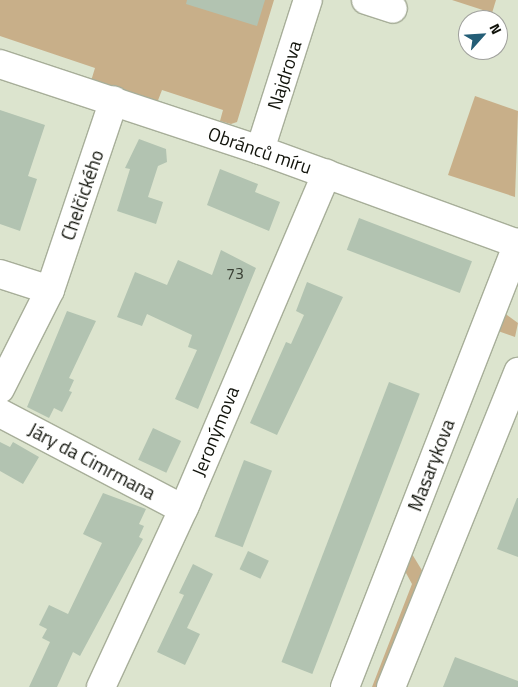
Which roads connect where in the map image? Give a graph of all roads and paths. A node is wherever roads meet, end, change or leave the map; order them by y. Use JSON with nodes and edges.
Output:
{"nodes":[{"id":1,"x":308,"y":0,"type":"edge"},
{"id":2,"x":366,"y":0,"type":"edge"},
{"id":3,"x":393,"y":9,"type":"dead end"},
{"id":4,"x":0,"y":64,"type":"edge"},
{"id":5,"x":114,"y":100,"type":"junction"},
{"id":6,"x":260,"y":150,"type":"junction"},
{"id":7,"x":326,"y":174,"type":"junction"},
{"id":8,"x":518,"y":243,"type":"edge"},
{"id":9,"x":0,"y":274,"type":"edge"},
{"id":10,"x":50,"y":290,"type":"junction"},
{"id":11,"x":518,"y":372,"type":"edge"},
{"id":12,"x":0,"y":389,"type":"edge"},
{"id":13,"x":0,"y":413,"type":"edge"},
{"id":14,"x":183,"y":509,"type":"junction"},
{"id":15,"x":102,"y":687,"type":"edge"},
{"id":16,"x":345,"y":687,"type":"edge"},
{"id":17,"x":391,"y":687,"type":"edge"}],
"edges":[{"from":1,"to":6,"type":"street","name":"Najdrova"},
{"from":2,"to":3,"type":"street"},
{"from":4,"to":5,"type":"street","name":"Obránců míru"},
{"from":5,"to":6,"type":"street","name":"Obránců míru"},
{"from":5,"to":10,"type":"street","name":"Chelčického"},
{"from":6,"to":7,"type":"street","name":"Obránců míru"},
{"from":7,"to":8,"type":"street","name":"Obránců míru"},
{"from":7,"to":14,"type":"street","name":"Jeronýmova"},
{"from":8,"to":16,"type":"street","name":"Masarykova"},
{"from":9,"to":10,"type":"street"},
{"from":10,"to":12,"type":"street","name":"Chelčického"},
{"from":11,"to":17,"type":"street"},
{"from":13,"to":14,"type":"street","name":"Járy da Cimrmana"},
{"from":14,"to":15,"type":"street","name":"Jeronýmova"}]}
